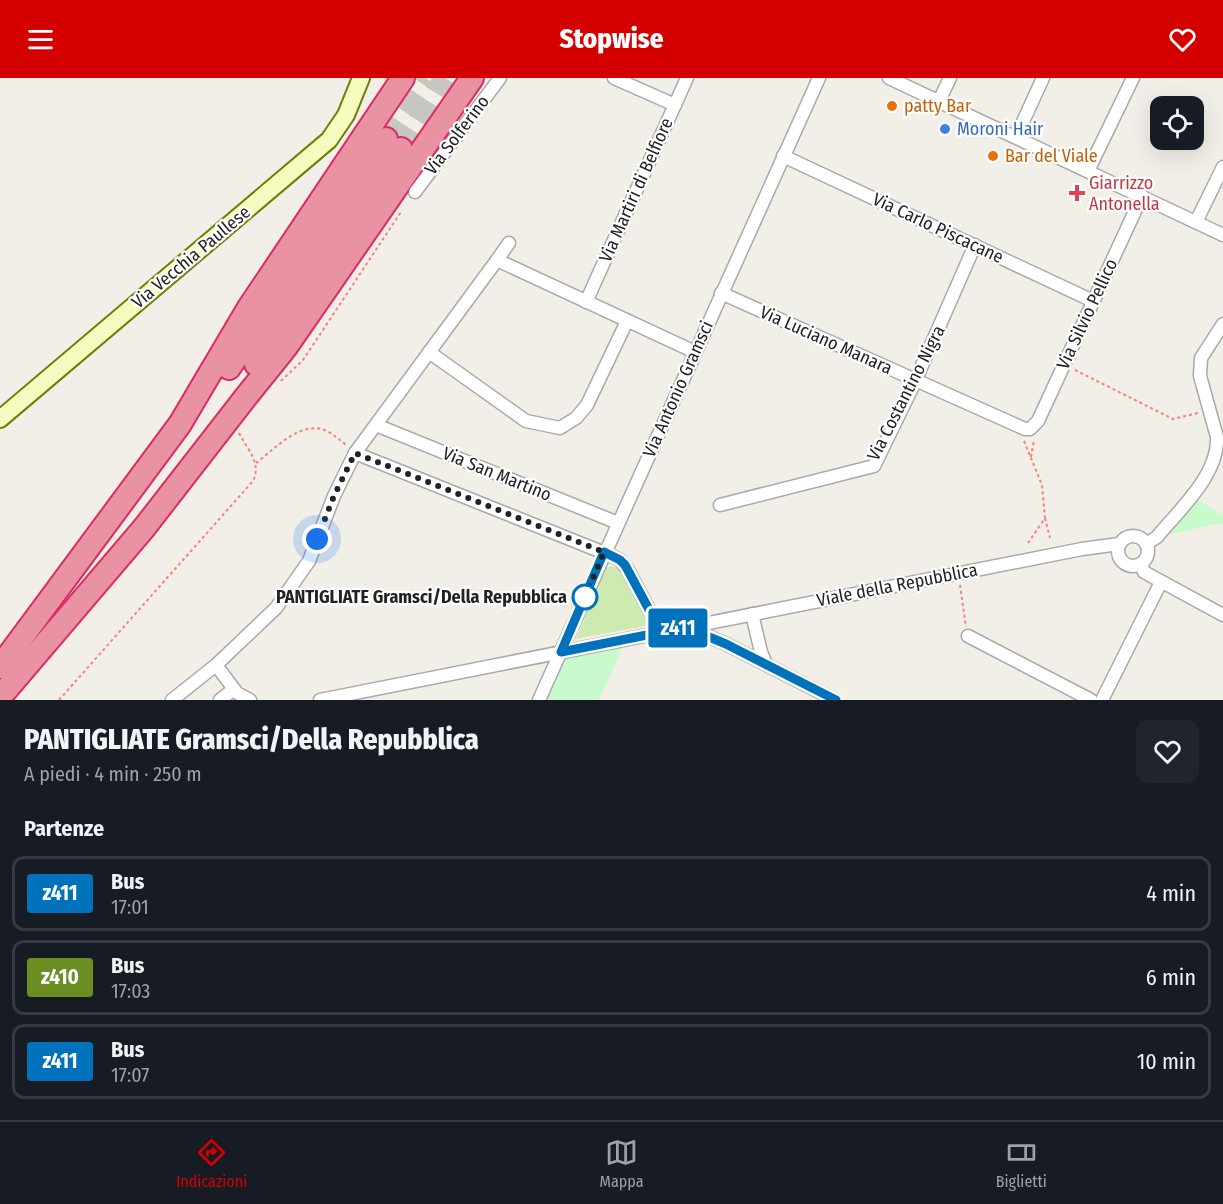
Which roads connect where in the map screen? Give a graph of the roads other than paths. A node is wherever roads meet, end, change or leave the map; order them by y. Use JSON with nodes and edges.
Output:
{"nodes":[{"id":1,"x":361,"y":78,"type":"edge"},
{"id":2,"x":403,"y":78,"type":"edge"},
{"id":3,"x":472,"y":78,"type":"edge"},
{"id":4,"x":500,"y":78,"type":"edge"},
{"id":5,"x":614,"y":78,"type":"edge"},
{"id":6,"x":687,"y":78,"type":"edge"},
{"id":7,"x":819,"y":78,"type":"edge"},
{"id":8,"x":889,"y":78,"type":"edge"},
{"id":9,"x":950,"y":78,"type":"edge"},
{"id":10,"x":1043,"y":78,"type":"edge"},
{"id":11,"x":1133,"y":78,"type":"edge"},
{"id":12,"x":939,"y":101,"type":"junction"},
{"id":13,"x":675,"y":105,"type":"junction"},
{"id":14,"x":1016,"y":137,"type":"junction"},
{"id":15,"x":783,"y":156,"type":"junction"},
{"id":16,"x":1223,"y":167,"type":"edge"},
{"id":17,"x":1088,"y":171,"type":"junction"},
{"id":18,"x":415,"y":192,"type":"road end"},
{"id":19,"x":1142,"y":196,"type":"junction"},
{"id":20,"x":1196,"y":222,"type":"junction"},
{"id":21,"x":1223,"y":235,"type":"edge"},
{"id":22,"x":509,"y":243,"type":"dead end"},
{"id":23,"x":975,"y":245,"type":"junction"},
{"id":24,"x":497,"y":260,"type":"junction"},
{"id":25,"x":721,"y":293,"type":"junction"},
{"id":26,"x":1093,"y":301,"type":"junction"},
{"id":27,"x":586,"y":302,"type":"junction"},
{"id":28,"x":627,"y":321,"type":"junction"},
{"id":29,"x":1223,"y":324,"type":"edge"},
{"id":30,"x":429,"y":352,"type":"junction"},
{"id":31,"x":695,"y":352,"type":"junction"},
{"id":32,"x":916,"y":381,"type":"junction"},
{"id":33,"x":0,"y":419,"type":"edge"},
{"id":34,"x":376,"y":425,"type":"junction"},
{"id":35,"x":1030,"y":429,"type":"joint"},
{"id":36,"x":355,"y":453,"type":"junction"},
{"id":37,"x":720,"y":505,"type":"dead end"},
{"id":38,"x":618,"y":523,"type":"junction"},
{"id":39,"x":1119,"y":544,"type":"junction"},
{"id":40,"x":1146,"y":544,"type":"junction"},
{"id":41,"x":604,"y":552,"type":"junction"},
{"id":42,"x":1141,"y":564,"type":"junction"},
{"id":43,"x":1161,"y":582,"type":"junction"},
{"id":44,"x":74,"y":611,"type":"junction"},
{"id":45,"x":752,"y":614,"type":"junction"},
{"id":46,"x":1223,"y":615,"type":"edge"},
{"id":47,"x":653,"y":617,"type":"junction"},
{"id":48,"x":725,"y":619,"type":"junction"},
{"id":49,"x":681,"y":628,"type":"junction"},
{"id":50,"x":647,"y":634,"type":"junction"},
{"id":51,"x":968,"y":636,"type":"road end"},
{"id":52,"x":726,"y":644,"type":"junction"},
{"id":53,"x":561,"y":652,"type":"junction"},
{"id":54,"x":766,"y":664,"type":"junction"},
{"id":55,"x":216,"y":665,"type":"junction"},
{"id":56,"x":0,"y":668,"type":"edge"},
{"id":57,"x":234,"y":689,"type":"junction"},
{"id":58,"x":0,"y":697,"type":"edge"},
{"id":59,"x":172,"y":700,"type":"edge"},
{"id":60,"x":220,"y":700,"type":"edge"},
{"id":61,"x":250,"y":700,"type":"edge"},
{"id":62,"x":320,"y":700,"type":"edge"},
{"id":63,"x":539,"y":700,"type":"edge"},
{"id":64,"x":836,"y":700,"type":"edge"},
{"id":65,"x":1090,"y":700,"type":"edge"},
{"id":66,"x":1102,"y":700,"type":"edge"}],
"edges":[{"from":1,"to":33,"type":"street","name":"Via Vecchia Paullese"},
{"from":2,"to":56,"type":"highway"},
{"from":3,"to":44,"type":"highway"},
{"from":4,"to":18,"type":"street","name":"Via Solferino"},
{"from":5,"to":13,"type":"street"},
{"from":6,"to":13,"type":"street","name":"Via Martiri di Belfiore"},
{"from":7,"to":15,"type":"street","name":"Via Antonio Gramsci"},
{"from":8,"to":12,"type":"street"},
{"from":9,"to":12,"type":"street"},
{"from":10,"to":14,"type":"street"},
{"from":11,"to":17,"type":"street"},
{"from":12,"to":14,"type":"street"},
{"from":13,"to":27,"type":"street","name":"Via Martiri di Belfiore"},
{"from":14,"to":17,"type":"street"},
{"from":15,"to":23,"type":"street","name":"Via Carlo Piscacane"},
{"from":15,"to":25,"type":"street","name":"Via Antonio Gramsci"},
{"from":16,"to":20,"type":"street"},
{"from":17,"to":19,"type":"street"},
{"from":19,"to":20,"type":"street"},
{"from":19,"to":26,"type":"street","name":"Via Silvio Pellico"},
{"from":20,"to":21,"type":"street"},
{"from":22,"to":24,"type":"street"},
{"from":23,"to":26,"type":"street","name":"Via Carlo Piscacane"},
{"from":23,"to":32,"type":"street","name":"Via Costantino Nigra"},
{"from":24,"to":27,"type":"street"},
{"from":24,"to":30,"type":"street"},
{"from":25,"to":31,"type":"street","name":"Via Antonio Gramsci"},
{"from":25,"to":32,"type":"street","name":"Via Luciano Manara"},
{"from":26,"to":35,"type":"street","name":"Via Silvio Pellico"},
{"from":27,"to":28,"type":"street"},
{"from":28,"to":30,"type":"street"},
{"from":28,"to":31,"type":"street"},
{"from":29,"to":40,"type":"street"},
{"from":30,"to":34,"type":"street"},
{"from":31,"to":38,"type":"street","name":"Via Antonio Gramsci"},
{"from":32,"to":35,"type":"street","name":"Via Luciano Manara"},
{"from":32,"to":37,"type":"street","name":"Via Costantino Nigra"},
{"from":34,"to":36,"type":"street"},
{"from":34,"to":38,"type":"street","name":"Via San Martino"},
{"from":36,"to":41,"type":"street","name":"Via San Martino"},
{"from":36,"to":55,"type":"street"},
{"from":38,"to":41,"type":"street","name":"Via Antonio Gramsci"},
{"from":39,"to":40,"type":"street"},
{"from":39,"to":42,"type":"street"},
{"from":39,"to":45,"type":"street","name":"Viale della Repubblica"},
{"from":40,"to":42,"type":"street"},
{"from":41,"to":47,"type":"street"},
{"from":41,"to":53,"type":"street","name":"Via Antonio Gramsci"},
{"from":42,"to":43,"type":"street"},
{"from":43,"to":46,"type":"street"},
{"from":43,"to":66,"type":"street"},
{"from":44,"to":56,"type":"highway"},
{"from":44,"to":58,"type":"highway"},
{"from":45,"to":48,"type":"street","name":"Viale della Repubblica"},
{"from":45,"to":54,"type":"street"},
{"from":47,"to":49,"type":"street"},
{"from":47,"to":50,"type":"street"},
{"from":48,"to":49,"type":"street","name":"Viale della Repubblica"},
{"from":48,"to":52,"type":"street"},
{"from":49,"to":50,"type":"street","name":"Viale della Repubblica"},
{"from":49,"to":52,"type":"street"},
{"from":50,"to":53,"type":"street","name":"Viale della Repubblica"},
{"from":51,"to":65,"type":"street"},
{"from":52,"to":54,"type":"street"},
{"from":53,"to":62,"type":"street","name":"Viale della Repubblica"},
{"from":53,"to":63,"type":"street","name":"Via Antonio Gramsci"},
{"from":54,"to":64,"type":"street"},
{"from":55,"to":57,"type":"street"},
{"from":55,"to":59,"type":"street"},
{"from":57,"to":60,"type":"street"},
{"from":57,"to":61,"type":"street"}]}
